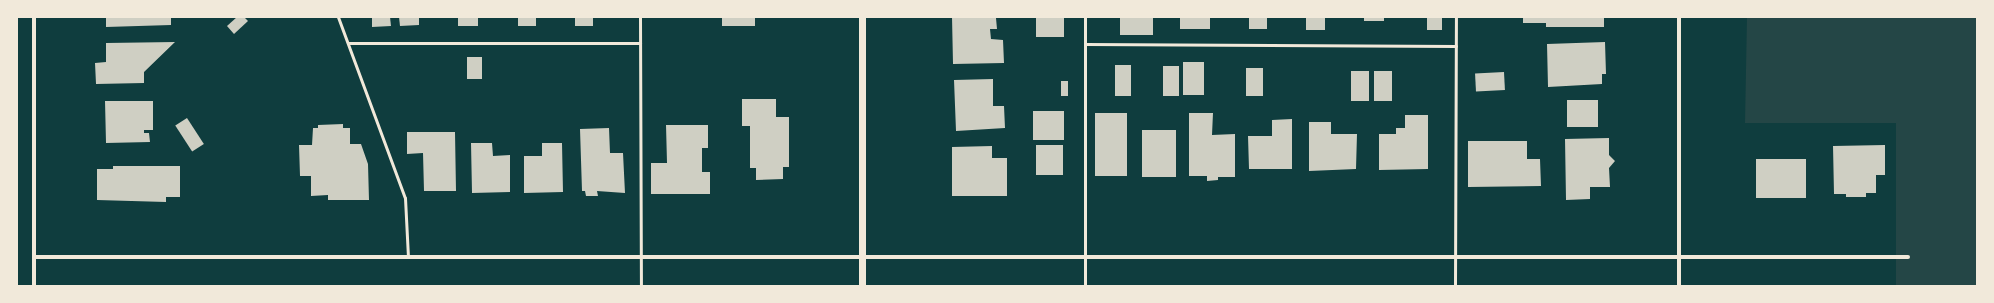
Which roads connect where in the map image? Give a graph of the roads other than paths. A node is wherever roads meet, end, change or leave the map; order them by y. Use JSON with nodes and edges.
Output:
{"nodes":[{"id":1,"x":34,"y":17,"type":"edge"},
{"id":2,"x":338,"y":17,"type":"edge"},
{"id":3,"x":640,"y":17,"type":"edge"},
{"id":4,"x":862,"y":17,"type":"edge"},
{"id":5,"x":1085,"y":17,"type":"edge"},
{"id":6,"x":1456,"y":17,"type":"edge"},
{"id":7,"x":1679,"y":17,"type":"edge"},
{"id":8,"x":348,"y":43,"type":"junction"},
{"id":9,"x":640,"y":43,"type":"junction"},
{"id":10,"x":1085,"y":44,"type":"junction"},
{"id":11,"x":1456,"y":46,"type":"junction"},
{"id":12,"x":641,"y":256,"type":"junction"},
{"id":13,"x":862,"y":256,"type":"junction"},
{"id":14,"x":1085,"y":256,"type":"junction"},
{"id":15,"x":1455,"y":256,"type":"junction"},
{"id":16,"x":1679,"y":256,"type":"junction"},
{"id":17,"x":34,"y":257,"type":"junction"},
{"id":18,"x":408,"y":257,"type":"junction"},
{"id":19,"x":1908,"y":257,"type":"dead end"},
{"id":20,"x":34,"y":286,"type":"edge"},
{"id":21,"x":641,"y":286,"type":"edge"},
{"id":22,"x":862,"y":286,"type":"edge"},
{"id":23,"x":1084,"y":286,"type":"edge"},
{"id":24,"x":1455,"y":286,"type":"edge"},
{"id":25,"x":1679,"y":286,"type":"edge"}],
"edges":[{"from":1,"to":17,"type":"street"},
{"from":2,"to":8,"type":"lane"},
{"from":3,"to":9,"type":"lane"},
{"from":4,"to":13,"type":"street"},
{"from":5,"to":10,"type":"lane"},
{"from":6,"to":11,"type":"lane"},
{"from":7,"to":16,"type":"street"},
{"from":8,"to":9,"type":"lane"},
{"from":8,"to":18,"type":"lane"},
{"from":9,"to":12,"type":"lane"},
{"from":10,"to":11,"type":"lane"},
{"from":10,"to":14,"type":"lane"},
{"from":11,"to":15,"type":"lane"},
{"from":12,"to":13,"type":"street"},
{"from":12,"to":18,"type":"street"},
{"from":12,"to":21,"type":"lane"},
{"from":13,"to":14,"type":"street"},
{"from":13,"to":22,"type":"street"},
{"from":14,"to":15,"type":"street"},
{"from":14,"to":23,"type":"lane"},
{"from":15,"to":16,"type":"street"},
{"from":15,"to":24,"type":"lane"},
{"from":16,"to":19,"type":"street"},
{"from":16,"to":25,"type":"street"},
{"from":17,"to":18,"type":"street"},
{"from":17,"to":20,"type":"street"}]}
